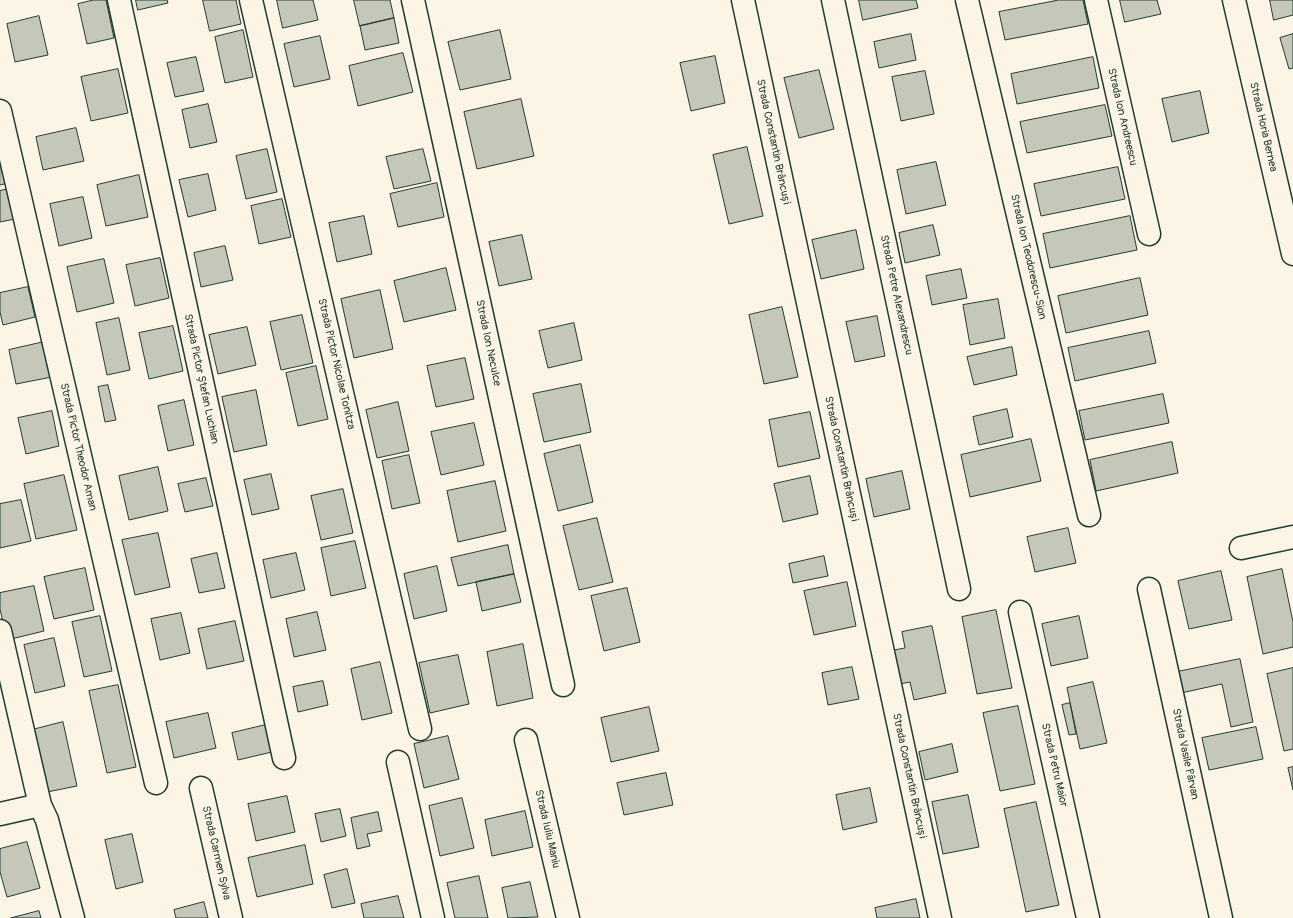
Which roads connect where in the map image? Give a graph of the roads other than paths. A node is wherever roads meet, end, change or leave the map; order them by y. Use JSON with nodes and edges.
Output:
{"nodes":[{"id":1,"x":118,"y":0,"type":"edge"},
{"id":2,"x":251,"y":0,"type":"edge"},
{"id":3,"x":413,"y":0,"type":"edge"},
{"id":4,"x":743,"y":0,"type":"edge"},
{"id":5,"x":833,"y":0,"type":"edge"},
{"id":6,"x":967,"y":0,"type":"edge"},
{"id":7,"x":1096,"y":0,"type":"edge"},
{"id":8,"x":1234,"y":0,"type":"edge"},
{"id":9,"x":0,"y":111,"type":"edge"},
{"id":10,"x":1149,"y":234,"type":"dead end"},
{"id":11,"x":1293,"y":254,"type":"edge"},
{"id":12,"x":1089,"y":514,"type":"dead end"},
{"id":13,"x":1293,"y":537,"type":"edge"},
{"id":14,"x":1241,"y":548,"type":"dead end"},
{"id":15,"x":959,"y":589,"type":"dead end"},
{"id":16,"x":1149,"y":589,"type":"dead end"},
{"id":17,"x":1020,"y":612,"type":"dead end"},
{"id":18,"x":0,"y":631,"type":"edge"},
{"id":19,"x":563,"y":685,"type":"dead end"},
{"id":20,"x":420,"y":729,"type":"dead end"},
{"id":21,"x":526,"y":740,"type":"dead end"},
{"id":22,"x":284,"y":758,"type":"dead end"},
{"id":23,"x":398,"y":762,"type":"dead end"},
{"id":24,"x":156,"y":783,"type":"dead end"},
{"id":25,"x":201,"y":788,"type":"dead end"},
{"id":26,"x":40,"y":805,"type":"junction"},
{"id":27,"x":0,"y":814,"type":"edge"},
{"id":28,"x":73,"y":918,"type":"edge"},
{"id":29,"x":232,"y":918,"type":"edge"},
{"id":30,"x":433,"y":918,"type":"edge"},
{"id":31,"x":568,"y":918,"type":"edge"},
{"id":32,"x":940,"y":918,"type":"edge"},
{"id":33,"x":1088,"y":918,"type":"edge"},
{"id":34,"x":1221,"y":918,"type":"edge"}],
"edges":[{"from":1,"to":22,"type":"street","name":"Strada Pictor Ștefan Luchian"},
{"from":2,"to":20,"type":"street","name":"Strada Pictor Nicolae Tonitza"},
{"from":3,"to":19,"type":"street","name":"Strada Ion Neculce"},
{"from":4,"to":32,"type":"street","name":"Strada Constantin Brâncuși"},
{"from":5,"to":15,"type":"street","name":"Strada Petre Alexandrescu"},
{"from":6,"to":12,"type":"street","name":"Strada Ion Teodorescu-Sion"},
{"from":7,"to":10,"type":"street","name":"Strada Ion Andreescu"},
{"from":8,"to":11,"type":"street","name":"Strada Horia Bernea"},
{"from":9,"to":24,"type":"street","name":"Strada Pictor Theodor Aman"},
{"from":13,"to":14,"type":"street"},
{"from":16,"to":34,"type":"street","name":"Strada Vasile Pârvan"},
{"from":17,"to":33,"type":"street","name":"Strada Petru Maior"},
{"from":18,"to":26,"type":"street"},
{"from":21,"to":31,"type":"street","name":"Strada Iuliu Maniu"},
{"from":23,"to":30,"type":"street"},
{"from":25,"to":29,"type":"street","name":"Strada Carmen Sylva"},
{"from":26,"to":27,"type":"street"},
{"from":26,"to":28,"type":"street"}]}
